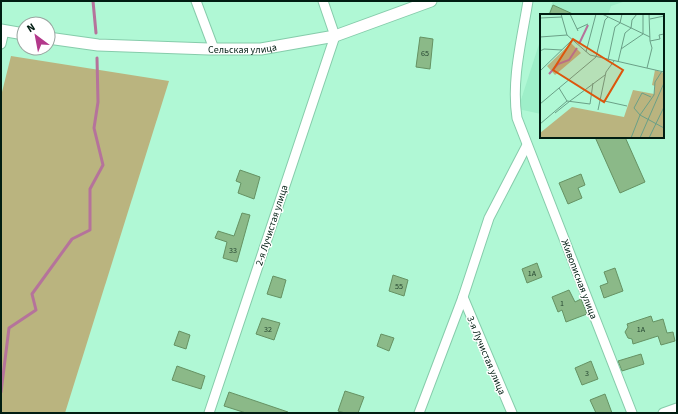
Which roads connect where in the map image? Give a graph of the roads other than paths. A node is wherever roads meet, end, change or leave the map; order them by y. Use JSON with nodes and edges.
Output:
{"nodes":[{"id":1,"x":196,"y":1,"type":"edge"},
{"id":2,"x":323,"y":1,"type":"edge"},
{"id":3,"x":431,"y":1,"type":"edge"},
{"id":4,"x":528,"y":1,"type":"edge"},
{"id":5,"x":3,"y":31,"type":"edge"},
{"id":6,"x":16,"y":33,"type":"edge"},
{"id":7,"x":335,"y":36,"type":"junction"},
{"id":8,"x":56,"y":39,"type":"edge"},
{"id":9,"x":1,"y":44,"type":"edge"},
{"id":10,"x":214,"y":49,"type":"junction"},
{"id":11,"x":527,"y":145,"type":"junction"},
{"id":12,"x":463,"y":297,"type":"junction"},
{"id":13,"x":677,"y":408,"type":"edge"},
{"id":14,"x":209,"y":413,"type":"edge"},
{"id":15,"x":419,"y":413,"type":"edge"},
{"id":16,"x":512,"y":413,"type":"edge"},
{"id":17,"x":632,"y":413,"type":"edge"},
{"id":18,"x":663,"y":413,"type":"edge"}],
"edges":[{"from":1,"to":10,"type":"street"},
{"from":2,"to":7,"type":"street"},
{"from":3,"to":7,"type":"street","name":"Сельская улица"},
{"from":4,"to":11,"type":"street","name":"Живописная улица"},
{"from":5,"to":6,"type":"street"},
{"from":5,"to":9,"type":"street"},
{"from":7,"to":10,"type":"street","name":"Сельская улица"},
{"from":7,"to":14,"type":"street","name":"2-я Лучистая улица"},
{"from":8,"to":10,"type":"street","name":"Сельская улица"},
{"from":11,"to":12,"type":"street","name":"3-я Лучистая улица"},
{"from":11,"to":17,"type":"street","name":"Живописная улица"},
{"from":12,"to":15,"type":"street","name":"3-я Лучистая улица"},
{"from":12,"to":16,"type":"street","name":"3-я Лучистая улица"},
{"from":13,"to":18,"type":"street"}]}
